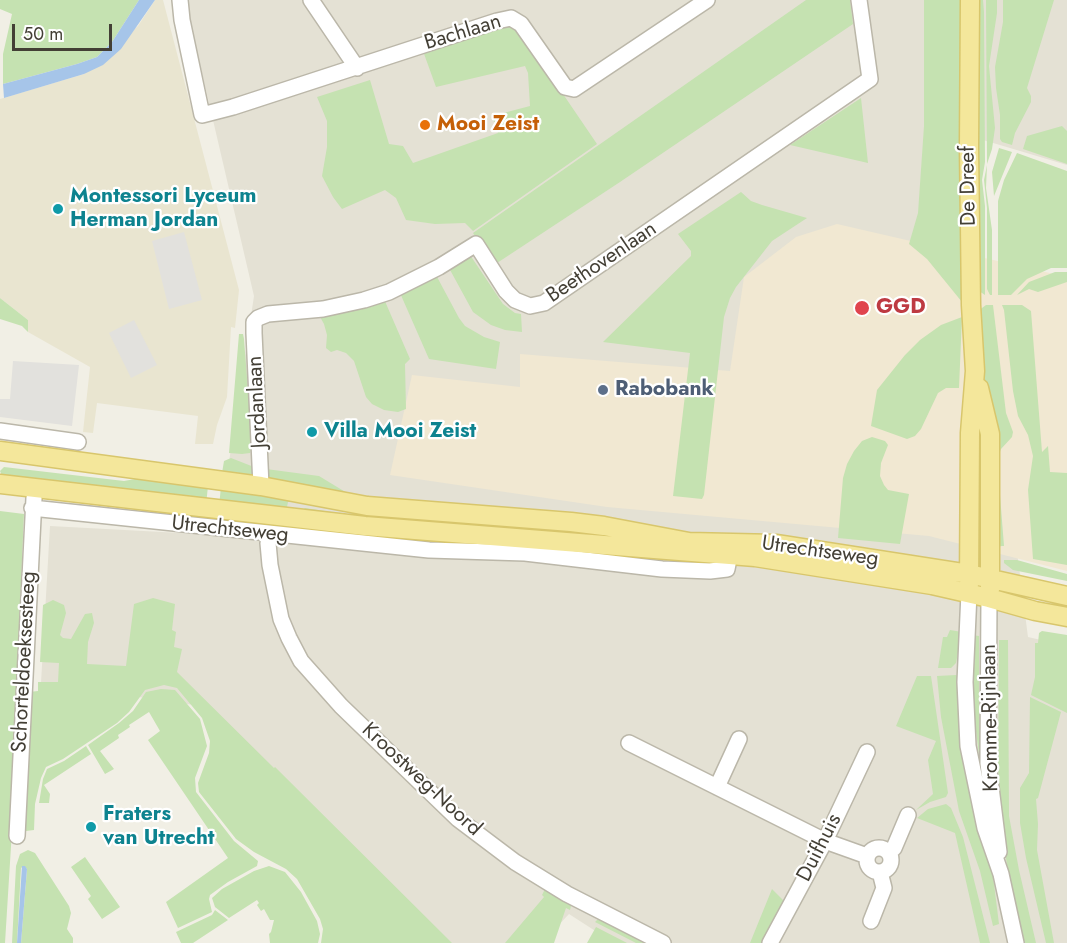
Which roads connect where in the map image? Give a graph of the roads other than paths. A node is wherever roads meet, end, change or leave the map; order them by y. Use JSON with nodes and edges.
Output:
{"nodes":[{"id":1,"x":180,"y":0,"type":"edge"},
{"id":2,"x":311,"y":0,"type":"edge"},
{"id":3,"x":859,"y":0,"type":"edge"},
{"id":4,"x":970,"y":0,"type":"edge"},
{"id":5,"x":699,"y":2,"type":"edge"},
{"id":6,"x":357,"y":68,"type":"junction"},
{"id":7,"x":258,"y":318,"type":"joint"},
{"id":8,"x":975,"y":371,"type":"junction"},
{"id":9,"x":0,"y":431,"type":"edge"},
{"id":10,"x":78,"y":442,"type":"dead end"},
{"id":11,"x":1,"y":453,"type":"edge"},
{"id":12,"x":0,"y":484,"type":"edge"},
{"id":13,"x":261,"y":486,"type":"junction"},
{"id":14,"x":35,"y":488,"type":"junction"},
{"id":15,"x":297,"y":492,"type":"junction"},
{"id":16,"x":32,"y":507,"type":"junction"},
{"id":17,"x":293,"y":519,"type":"junction"},
{"id":18,"x":571,"y":522,"type":"junction"},
{"id":19,"x":431,"y":531,"type":"junction"},
{"id":20,"x":569,"y":542,"type":"junction"},
{"id":21,"x":268,"y":543,"type":"dead end"},
{"id":22,"x":429,"y":550,"type":"junction"},
{"id":23,"x":730,"y":555,"type":"junction"},
{"id":24,"x":969,"y":574,"type":"junction"},
{"id":25,"x":990,"y":578,"type":"junction"},
{"id":26,"x":969,"y":593,"type":"junction"},
{"id":27,"x":1067,"y":596,"type":"edge"},
{"id":28,"x":989,"y":598,"type":"junction"},
{"id":29,"x":1067,"y":617,"type":"edge"},
{"id":30,"x":739,"y":739,"type":"dead end"},
{"id":31,"x":629,"y":743,"type":"dead end"},
{"id":32,"x":867,"y":752,"type":"dead end"},
{"id":33,"x":988,"y":763,"type":"junction"},
{"id":34,"x":972,"y":765,"type":"junction"},
{"id":35,"x":717,"y":787,"type":"junction"},
{"id":36,"x":908,"y":814,"type":"dead end"},
{"id":37,"x":17,"y":836,"type":"dead end"},
{"id":38,"x":825,"y":841,"type":"junction"},
{"id":39,"x":889,"y":853,"type":"junction"},
{"id":40,"x":867,"y":856,"type":"junction"},
{"id":41,"x":880,"y":872,"type":"junction"},
{"id":42,"x":1001,"y":874,"type":"junction"},
{"id":43,"x":871,"y":921,"type":"dead end"},
{"id":44,"x":663,"y":943,"type":"edge"},
{"id":45,"x":770,"y":943,"type":"edge"},
{"id":46,"x":1016,"y":943,"type":"edge"}],
"edges":[{"from":1,"to":6,"type":"street","name":"Bachlaan"},
{"from":2,"to":6,"type":"street"},
{"from":3,"to":7,"type":"street","name":"Beethovenlaan"},
{"from":4,"to":8,"type":"main road","name":"De Dreef"},
{"from":5,"to":6,"type":"street","name":"Bachlaan"},
{"from":7,"to":13,"type":"street","name":"Jordanlaan"},
{"from":8,"to":24,"type":"main road","name":"De Dreef"},
{"from":8,"to":25,"type":"main road","name":"De Dreef"},
{"from":9,"to":10,"type":"street"},
{"from":11,"to":13,"type":"main road","name":"Utrechtseweg"},
{"from":12,"to":14,"type":"main road","name":"Utrechtseweg"},
{"from":13,"to":15,"type":"main road","name":"Utrechtseweg"},
{"from":14,"to":16,"type":"street","name":"Schorteldoeksesteeg"},
{"from":14,"to":17,"type":"main road","name":"Utrechtseweg"},
{"from":15,"to":17,"type":"main road","name":"Utrechtseweg"},
{"from":15,"to":18,"type":"main road","name":"Utrechtseweg"},
{"from":16,"to":22,"type":"street","name":"Utrechtseweg"},
{"from":16,"to":37,"type":"street","name":"Schorteldoeksesteeg"},
{"from":17,"to":19,"type":"main road","name":"Utrechtseweg"},
{"from":18,"to":20,"type":"main road"},
{"from":18,"to":24,"type":"main road","name":"Utrechtseweg"},
{"from":19,"to":20,"type":"main road","name":"Utrechtseweg"},
{"from":19,"to":22,"type":"street"},
{"from":20,"to":23,"type":"main road","name":"Utrechtseweg"},
{"from":21,"to":44,"type":"street","name":"Kroostweg-Noord"},
{"from":22,"to":23,"type":"street","name":"Utrechtseweg"},
{"from":23,"to":26,"type":"main road","name":"Utrechtseweg"},
{"from":24,"to":25,"type":"main road","name":"Utrechtseweg"},
{"from":24,"to":26,"type":"main road","name":"De Dreef"},
{"from":25,"to":27,"type":"main road","name":"Utrechtseweg"},
{"from":25,"to":28,"type":"main road","name":"De Dreef"},
{"from":26,"to":28,"type":"main road","name":"Utrechtseweg"},
{"from":26,"to":34,"type":"street","name":"Kromme-Rijnlaan"},
{"from":28,"to":29,"type":"main road","name":"Utrechtseweg"},
{"from":28,"to":33,"type":"street","name":"Kromme-Rijnlaan"},
{"from":30,"to":35,"type":"street"},
{"from":31,"to":35,"type":"street"},
{"from":32,"to":38,"type":"street","name":"Duifhuis"},
{"from":33,"to":34,"type":"street"},
{"from":33,"to":42,"type":"street","name":"Kromme-Rijnlaan"},
{"from":34,"to":42,"type":"street","name":"Kromme-Rijnlaan"},
{"from":35,"to":38,"type":"street"},
{"from":36,"to":39,"type":"street"},
{"from":38,"to":40,"type":"street"},
{"from":38,"to":45,"type":"street","name":"Duifhuis"},
{"from":39,"to":40,"type":"street"},
{"from":39,"to":41,"type":"street"},
{"from":40,"to":41,"type":"street"},
{"from":41,"to":43,"type":"street"},
{"from":42,"to":46,"type":"street","name":"Kromme-Rijnlaan"}]}
